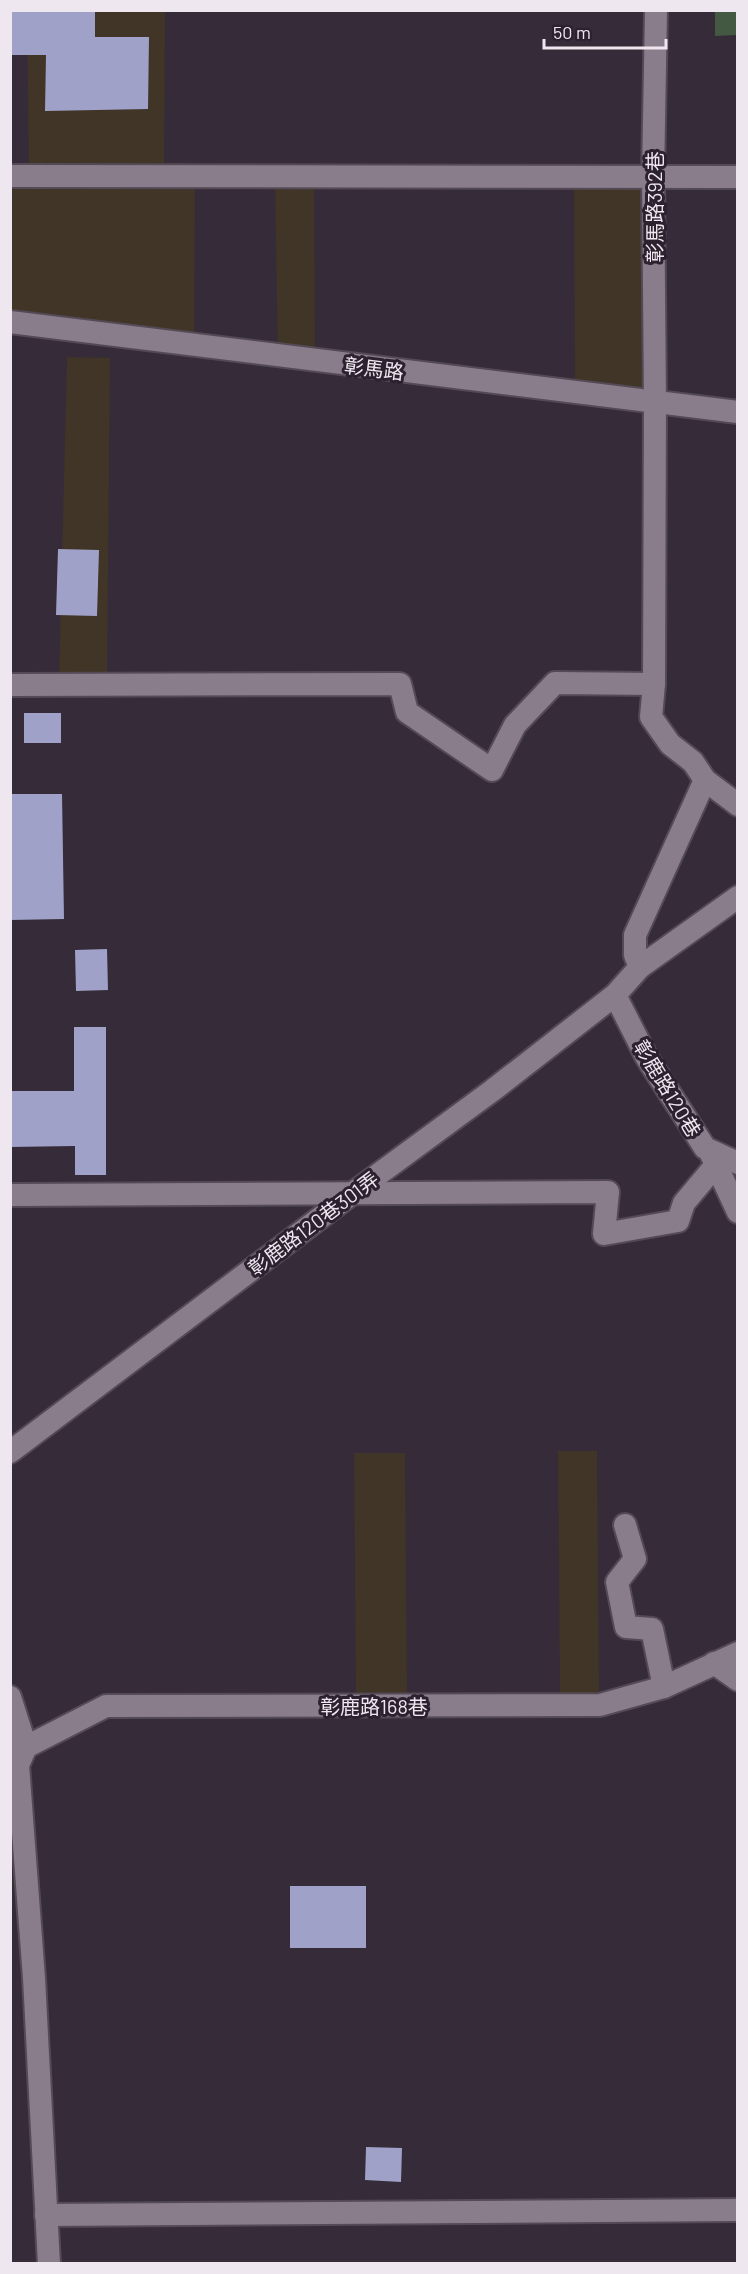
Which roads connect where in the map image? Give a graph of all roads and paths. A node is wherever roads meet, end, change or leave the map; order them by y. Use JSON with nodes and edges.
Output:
{"nodes":[{"id":1,"x":656,"y":10,"type":"edge"},
{"id":2,"x":10,"y":176,"type":"edge"},
{"id":3,"x":653,"y":177,"type":"junction"},
{"id":4,"x":738,"y":177,"type":"edge"},
{"id":5,"x":10,"y":322,"type":"edge"},
{"id":6,"x":656,"y":403,"type":"junction"},
{"id":7,"x":738,"y":412,"type":"edge"},
{"id":8,"x":654,"y":684,"type":"junction"},
{"id":9,"x":10,"y":685,"type":"edge"},
{"id":10,"x":705,"y":780,"type":"junction"},
{"id":11,"x":738,"y":805,"type":"edge"},
{"id":12,"x":732,"y":910,"type":"edge"},
{"id":13,"x":640,"y":967,"type":"junction"},
{"id":14,"x":615,"y":995,"type":"junction"},
{"id":15,"x":712,"y":1158,"type":"junction"},
{"id":16,"x":738,"y":1163,"type":"edge"},
{"id":17,"x":353,"y":1193,"type":"junction"},
{"id":18,"x":10,"y":1195,"type":"edge"},
{"id":19,"x":738,"y":1212,"type":"edge"},
{"id":20,"x":10,"y":1452,"type":"edge"},
{"id":21,"x":625,"y":1525,"type":"dead end"},
{"id":22,"x":738,"y":1653,"type":"edge"},
{"id":23,"x":714,"y":1663,"type":"junction"},
{"id":24,"x":738,"y":1680,"type":"edge"},
{"id":25,"x":664,"y":1687,"type":"junction"},
{"id":26,"x":10,"y":1697,"type":"edge"},
{"id":27,"x":18,"y":1748,"type":"edge"},
{"id":28,"x":738,"y":2210,"type":"edge"},
{"id":29,"x":46,"y":2215,"type":"junction"},
{"id":30,"x":49,"y":2264,"type":"edge"}],
"edges":[{"from":1,"to":3,"type":"street","name":"彰馬路392巷"},
{"from":2,"to":3,"type":"street"},
{"from":3,"to":4,"type":"street"},
{"from":3,"to":6,"type":"street","name":"彰馬路392巷"},
{"from":5,"to":6,"type":"street","name":"彰馬路"},
{"from":6,"to":7,"type":"street","name":"彰馬路"},
{"from":6,"to":8,"type":"street","name":"彰馬路392巷"},
{"from":8,"to":9,"type":"street"},
{"from":8,"to":10,"type":"street","name":"彰馬路392巷"},
{"from":10,"to":11,"type":"street","name":"彰馬路392巷"},
{"from":10,"to":13,"type":"street"},
{"from":12,"to":13,"type":"street","name":"彰鹿路120巷301弄"},
{"from":13,"to":14,"type":"street","name":"彰鹿路120巷301弄"},
{"from":14,"to":15,"type":"street","name":"彰鹿路120巷"},
{"from":14,"to":17,"type":"street","name":"彰鹿路120巷301弄"},
{"from":15,"to":16,"type":"street","name":"彰鹿路120巷"},
{"from":15,"to":17,"type":"street"},
{"from":15,"to":19,"type":"street"},
{"from":17,"to":18,"type":"street"},
{"from":17,"to":20,"type":"street","name":"彰鹿路120巷301弄"},
{"from":21,"to":25,"type":"street"},
{"from":22,"to":23,"type":"street","name":"彰鹿路168巷"},
{"from":23,"to":24,"type":"street"},
{"from":23,"to":25,"type":"street","name":"彰鹿路168巷"},
{"from":25,"to":27,"type":"street","name":"彰鹿路168巷"},
{"from":26,"to":27,"type":"street"},
{"from":27,"to":29,"type":"street"},
{"from":28,"to":29,"type":"street"},
{"from":29,"to":30,"type":"street"}]}
